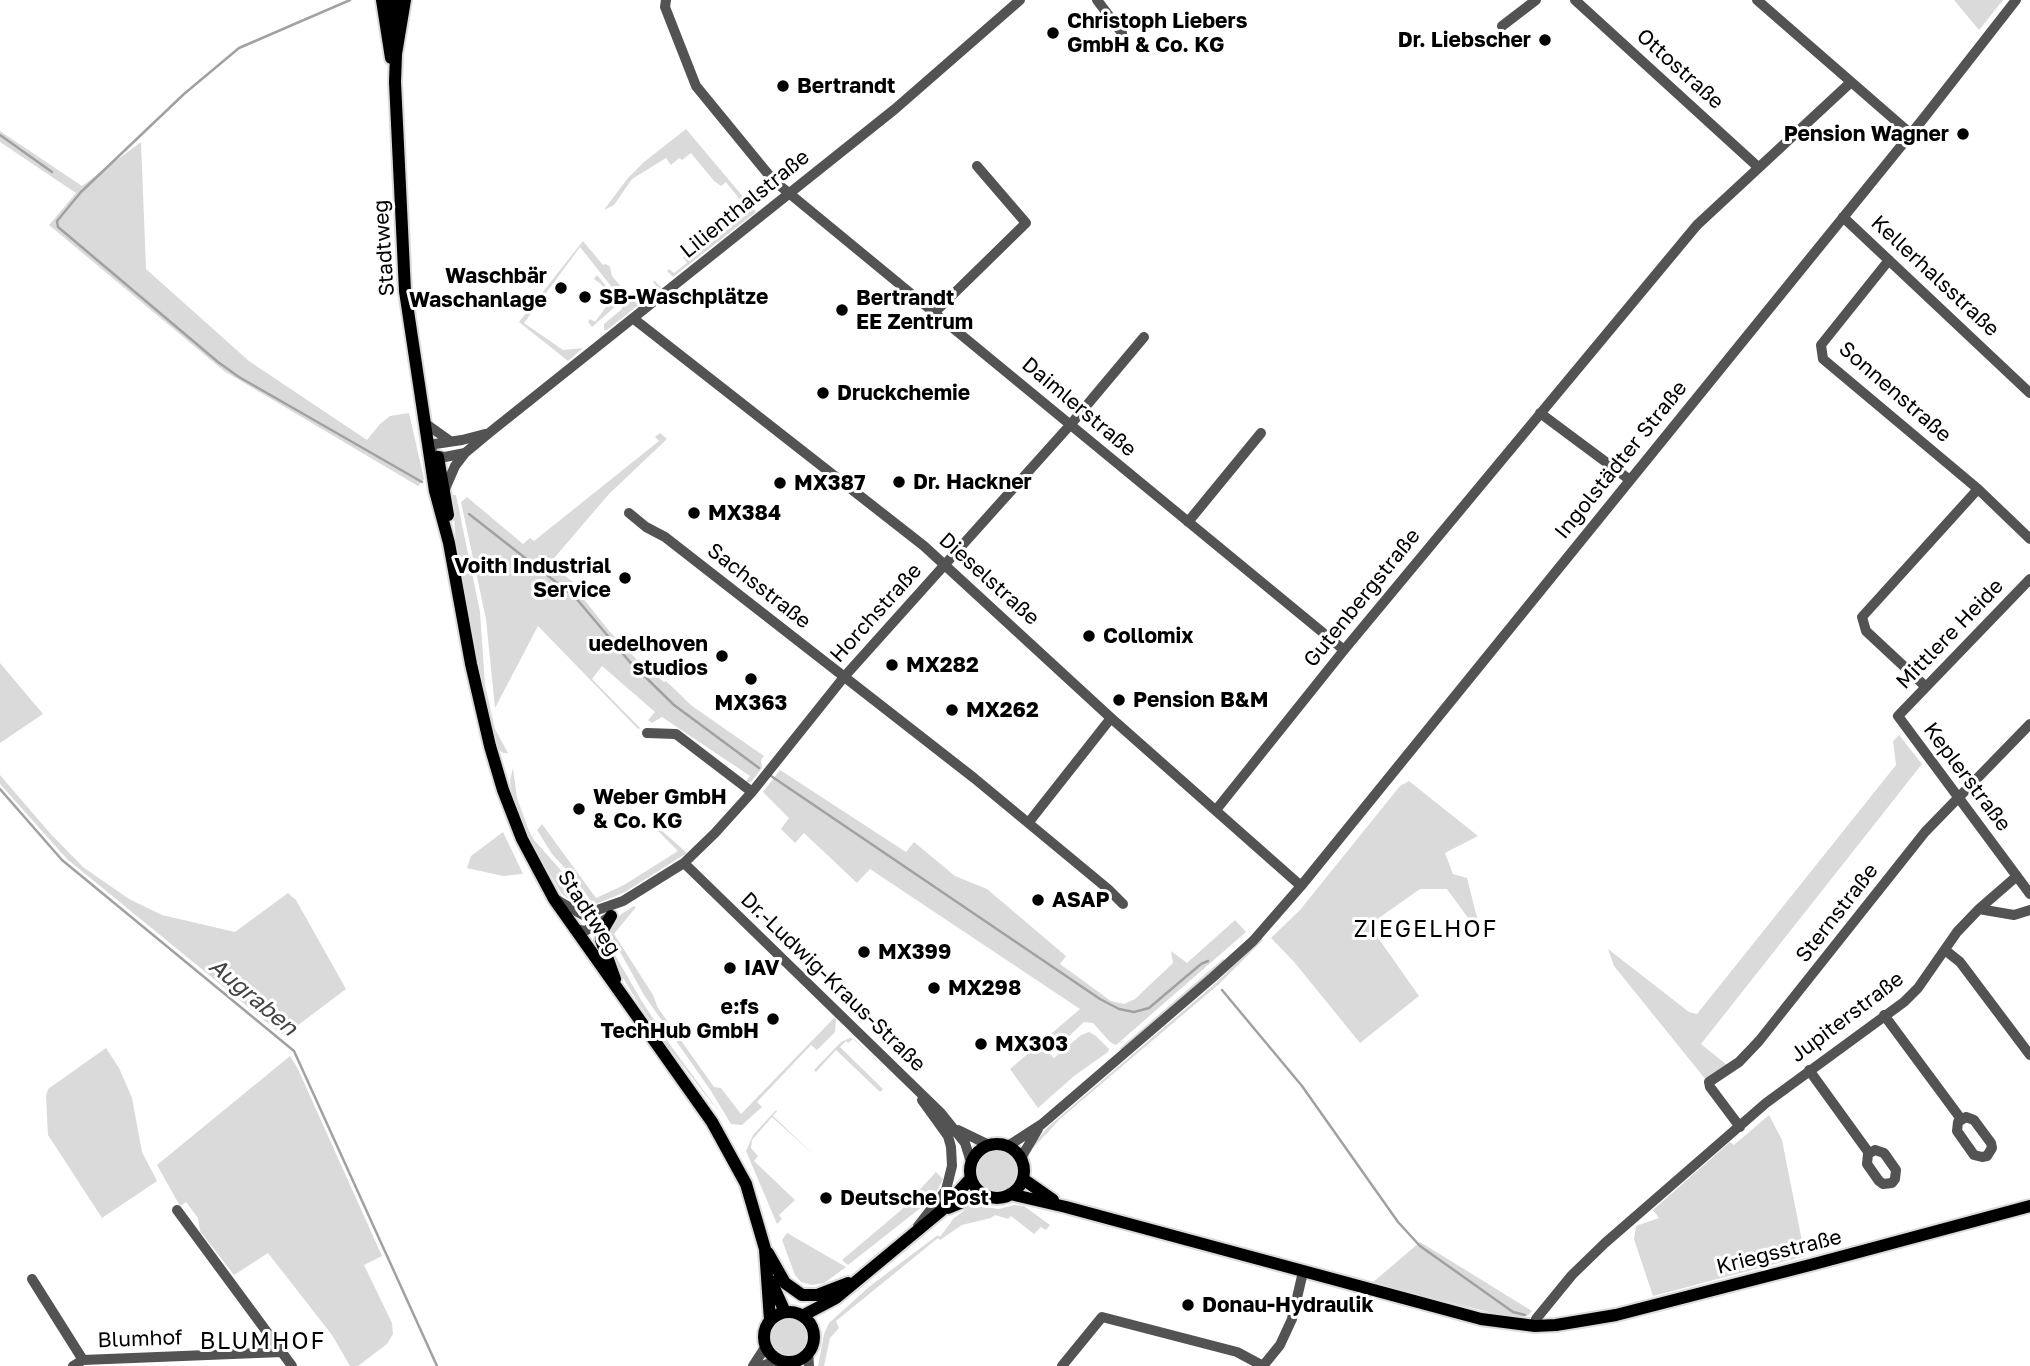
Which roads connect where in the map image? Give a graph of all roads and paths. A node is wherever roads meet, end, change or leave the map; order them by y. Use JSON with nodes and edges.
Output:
{"nodes":[{"id":1,"x":382,"y":0,"type":"edge"},
{"id":2,"x":394,"y":0,"type":"edge"},
{"id":3,"x":405,"y":0,"type":"edge"},
{"id":4,"x":666,"y":0,"type":"edge"},
{"id":5,"x":1020,"y":0,"type":"edge"},
{"id":6,"x":1097,"y":0,"type":"edge"},
{"id":7,"x":1535,"y":0,"type":"edge"},
{"id":8,"x":1575,"y":0,"type":"edge"},
{"id":9,"x":1757,"y":0,"type":"edge"},
{"id":10,"x":2016,"y":0,"type":"edge"},
{"id":11,"x":1502,"y":26,"type":"dead end"},
{"id":12,"x":1122,"y":33,"type":"dead end"},
{"id":13,"x":396,"y":54,"type":"junction"},
{"id":14,"x":395,"y":82,"type":"junction"},
{"id":15,"x":1850,"y":83,"type":"junction"},
{"id":16,"x":1911,"y":134,"type":"junction"},
{"id":17,"x":977,"y":166,"type":"dead end"},
{"id":18,"x":1758,"y":167,"type":"junction"},
{"id":19,"x":789,"y":194,"type":"junction"},
{"id":20,"x":1843,"y":217,"type":"junction"},
{"id":21,"x":1889,"y":260,"type":"junction"},
{"id":22,"x":935,"y":312,"type":"junction"},
{"id":23,"x":634,"y":319,"type":"junction"},
{"id":24,"x":1144,"y":337,"type":"dead end"},
{"id":25,"x":2030,"y":393,"type":"edge"},
{"id":26,"x":424,"y":411,"type":"junction"},
{"id":27,"x":1540,"y":413,"type":"junction"},
{"id":28,"x":1071,"y":424,"type":"junction"},
{"id":29,"x":429,"y":426,"type":"junction"},
{"id":30,"x":489,"y":433,"type":"junction"},
{"id":31,"x":1261,"y":433,"type":"dead end"},
{"id":32,"x":450,"y":441,"type":"junction"},
{"id":33,"x":432,"y":453,"type":"junction"},
{"id":34,"x":465,"y":453,"type":"junction"},
{"id":35,"x":1630,"y":480,"type":"junction"},
{"id":36,"x":444,"y":489,"type":"junction"},
{"id":37,"x":1978,"y":489,"type":"junction"},
{"id":38,"x":629,"y":513,"type":"dead end"},
{"id":39,"x":1188,"y":522,"type":"junction"},
{"id":40,"x":2030,"y":539,"type":"edge"},
{"id":41,"x":449,"y":543,"type":"junction"},
{"id":42,"x":945,"y":564,"type":"junction"},
{"id":43,"x":2030,"y":579,"type":"edge"},
{"id":44,"x":1344,"y":650,"type":"junction"},
{"id":45,"x":844,"y":677,"type":"junction"},
{"id":46,"x":1925,"y":686,"type":"junction"},
{"id":47,"x":1898,"y":716,"type":"joint"},
{"id":48,"x":1111,"y":718,"type":"junction"},
{"id":49,"x":2030,"y":724,"type":"edge"},
{"id":50,"x":647,"y":733,"type":"dead end"},
{"id":51,"x":2022,"y":733,"type":"junction"},
{"id":52,"x":2030,"y":743,"type":"edge"},
{"id":53,"x":752,"y":792,"type":"junction"},
{"id":54,"x":1958,"y":797,"type":"junction"},
{"id":55,"x":1216,"y":810,"type":"junction"},
{"id":56,"x":1029,"y":822,"type":"junction"},
{"id":57,"x":684,"y":863,"type":"junction"},
{"id":58,"x":2017,"y":876,"type":"junction"},
{"id":59,"x":1301,"y":886,"type":"junction"},
{"id":60,"x":2030,"y":894,"type":"edge"},
{"id":61,"x":554,"y":898,"type":"junction"},
{"id":62,"x":623,"y":901,"type":"junction"},
{"id":63,"x":1123,"y":904,"type":"dead end"},
{"id":64,"x":1979,"y":909,"type":"junction"},
{"id":65,"x":2030,"y":910,"type":"edge"},
{"id":66,"x":611,"y":916,"type":"junction"},
{"id":67,"x":574,"y":929,"type":"junction"},
{"id":68,"x":1945,"y":950,"type":"junction"},
{"id":69,"x":623,"y":999,"type":"junction"},
{"id":70,"x":1884,"y":1015,"type":"junction"},
{"id":71,"x":2030,"y":1055,"type":"edge"},
{"id":72,"x":1809,"y":1070,"type":"junction"},
{"id":73,"x":915,"y":1087,"type":"junction"},
{"id":74,"x":1962,"y":1119,"type":"dead end"},
{"id":75,"x":1042,"y":1124,"type":"junction"},
{"id":76,"x":1740,"y":1127,"type":"junction"},
{"id":77,"x":955,"y":1128,"type":"junction"},
{"id":78,"x":989,"y":1144,"type":"junction"},
{"id":79,"x":1007,"y":1146,"type":"junction"},
{"id":80,"x":1869,"y":1153,"type":"dead end"},
{"id":81,"x":1021,"y":1158,"type":"junction"},
{"id":82,"x":971,"y":1163,"type":"junction"},
{"id":83,"x":971,"y":1178,"type":"junction"},
{"id":84,"x":1023,"y":1179,"type":"junction"},
{"id":85,"x":982,"y":1194,"type":"junction"},
{"id":86,"x":1010,"y":1194,"type":"junction"},
{"id":87,"x":2030,"y":1206,"type":"edge"},
{"id":88,"x":1066,"y":1207,"type":"junction"},
{"id":89,"x":177,"y":1210,"type":"dead end"},
{"id":90,"x":941,"y":1210,"type":"junction"},
{"id":91,"x":917,"y":1230,"type":"junction"},
{"id":92,"x":765,"y":1249,"type":"junction"},
{"id":93,"x":768,"y":1272,"type":"junction"},
{"id":94,"x":1303,"y":1272,"type":"junction"},
{"id":95,"x":32,"y":1279,"type":"dead end"},
{"id":96,"x":855,"y":1282,"type":"junction"},
{"id":97,"x":836,"y":1298,"type":"junction"},
{"id":98,"x":785,"y":1312,"type":"junction"},
{"id":99,"x":802,"y":1316,"type":"junction"},
{"id":100,"x":770,"y":1320,"type":"junction"},
{"id":101,"x":1535,"y":1326,"type":"junction"},
{"id":102,"x":813,"y":1333,"type":"junction"},
{"id":103,"x":765,"y":1346,"type":"junction"},
{"id":104,"x":282,"y":1352,"type":"junction"},
{"id":105,"x":808,"y":1359,"type":"edge"},
{"id":106,"x":83,"y":1360,"type":"junction"},
{"id":107,"x":786,"y":1363,"type":"edge"},
{"id":108,"x":73,"y":1366,"type":"edge"},
{"id":109,"x":292,"y":1366,"type":"edge"},
{"id":110,"x":754,"y":1366,"type":"edge"},
{"id":111,"x":762,"y":1366,"type":"edge"},
{"id":112,"x":1062,"y":1366,"type":"edge"},
{"id":113,"x":1263,"y":1366,"type":"edge"}],
"edges":[{"from":1,"to":14,"type":"main road"},
{"from":2,"to":13,"type":"main road"},
{"from":3,"to":13,"type":"main road"},
{"from":4,"to":19,"type":"street","name":"Daimlerstraße"},
{"from":5,"to":19,"type":"street","name":"Lilienthalstraße"},
{"from":6,"to":12,"type":"street"},
{"from":7,"to":11,"type":"street"},
{"from":8,"to":18,"type":"street","name":"Ottostraße"},
{"from":9,"to":15,"type":"street"},
{"from":10,"to":16,"type":"street","name":"Ingolstädter Straße"},
{"from":13,"to":14,"type":"main road"},
{"from":14,"to":26,"type":"main road","name":"Stadtweg"},
{"from":15,"to":16,"type":"street"},
{"from":15,"to":18,"type":"street","name":"Gutenbergstraße"},
{"from":16,"to":20,"type":"street","name":"Ingolstädter Straße"},
{"from":17,"to":22,"type":"street"},
{"from":18,"to":27,"type":"street","name":"Gutenbergstraße"},
{"from":19,"to":22,"type":"street","name":"Daimlerstraße"},
{"from":19,"to":23,"type":"street","name":"Lilienthalstraße"},
{"from":20,"to":21,"type":"street","name":"Kellerhalsstraße"},
{"from":20,"to":35,"type":"street","name":"Ingolstädter Straße"},
{"from":21,"to":25,"type":"street","name":"Kellerhalsstraße"},
{"from":21,"to":37,"type":"street","name":"Sonnenstraße"},
{"from":22,"to":28,"type":"street","name":"Daimlerstraße"},
{"from":23,"to":30,"type":"street","name":"Lilienthalstraße"},
{"from":23,"to":42,"type":"street","name":"Dieselstraße"},
{"from":24,"to":28,"type":"street","name":"Horchstraße"},
{"from":26,"to":29,"type":"main road","name":"Stadtweg"},
{"from":26,"to":33,"type":"main road","name":"Stadtweg"},
{"from":27,"to":35,"type":"street"},
{"from":27,"to":44,"type":"street","name":"Gutenbergstraße"},
{"from":28,"to":39,"type":"street","name":"Daimlerstraße"},
{"from":28,"to":42,"type":"street","name":"Horchstraße"},
{"from":29,"to":32,"type":"street"},
{"from":29,"to":33,"type":"main road","name":"Stadtweg"},
{"from":30,"to":32,"type":"street","name":"Lilienthalstraße"},
{"from":30,"to":34,"type":"street","name":"Lilienthalstraße"},
{"from":31,"to":39,"type":"street"},
{"from":32,"to":33,"type":"street","name":"Lilienthalstraße"},
{"from":33,"to":34,"type":"street"},
{"from":33,"to":36,"type":"main road","name":"Stadtweg"},
{"from":33,"to":41,"type":"main road","name":"Stadtweg"},
{"from":34,"to":36,"type":"street","name":"Lilienthalstraße"},
{"from":35,"to":59,"type":"street","name":"Ingolstädter Straße"},
{"from":36,"to":41,"type":"main road","name":"Stadtweg"},
{"from":37,"to":40,"type":"street","name":"Sonnenstraße"},
{"from":37,"to":46,"type":"street"},
{"from":38,"to":45,"type":"street","name":"Sachsstraße"},
{"from":39,"to":44,"type":"street","name":"Daimlerstraße"},
{"from":41,"to":61,"type":"main road","name":"Stadtweg"},
{"from":42,"to":45,"type":"street","name":"Horchstraße"},
{"from":42,"to":48,"type":"street","name":"Dieselstraße"},
{"from":43,"to":46,"type":"street","name":"Mittlere Heide"},
{"from":44,"to":55,"type":"street","name":"Gutenbergstraße"},
{"from":45,"to":53,"type":"street","name":"Horchstraße"},
{"from":45,"to":56,"type":"street","name":"Sachsstraße"},
{"from":46,"to":47,"type":"street","name":"Mittlere Heide"},
{"from":47,"to":54,"type":"street","name":"Keplerstraße"},
{"from":48,"to":55,"type":"street","name":"Dieselstraße"},
{"from":48,"to":56,"type":"street"},
{"from":49,"to":51,"type":"street","name":"Sternstraße"},
{"from":50,"to":53,"type":"street"},
{"from":51,"to":52,"type":"street"},
{"from":51,"to":54,"type":"street","name":"Sternstraße"},
{"from":53,"to":57,"type":"street","name":"Horchstraße"},
{"from":54,"to":58,"type":"street","name":"Keplerstraße"},
{"from":54,"to":76,"type":"street","name":"Sternstraße"},
{"from":55,"to":59,"type":"street","name":"Dieselstraße"},
{"from":56,"to":63,"type":"street","name":"Sachsstraße"},
{"from":57,"to":62,"type":"street","name":"Horchstraße"},
{"from":57,"to":73,"type":"street","name":"Dr.-Ludwig-Kraus-Straße"},
{"from":58,"to":60,"type":"street","name":"Keplerstraße"},
{"from":58,"to":64,"type":"street","name":"Jupiterstraße"},
{"from":59,"to":75,"type":"street","name":"Ingolstädter Straße"},
{"from":61,"to":62,"type":"street","name":"Horchstraße"},
{"from":61,"to":67,"type":"main road","name":"Stadtweg"},
{"from":62,"to":66,"type":"street","name":"Horchstraße"},
{"from":64,"to":65,"type":"street"},
{"from":64,"to":68,"type":"street","name":"Jupiterstraße"},
{"from":66,"to":67,"type":"street","name":"Horchstraße"},
{"from":66,"to":69,"type":"main road"},
{"from":67,"to":69,"type":"main road","name":"Stadtweg"},
{"from":68,"to":70,"type":"street","name":"Jupiterstraße"},
{"from":68,"to":71,"type":"street"},
{"from":69,"to":92,"type":"main road","name":"Stadtweg"},
{"from":70,"to":72,"type":"street","name":"Jupiterstraße"},
{"from":70,"to":74,"type":"street"},
{"from":72,"to":76,"type":"street","name":"Jupiterstraße"},
{"from":72,"to":80,"type":"street"},
{"from":73,"to":77,"type":"street","name":"Dr.-Ludwig-Kraus-Straße"},
{"from":73,"to":91,"type":"street"},
{"from":75,"to":79,"type":"street"},
{"from":75,"to":81,"type":"street"},
{"from":76,"to":101,"type":"street","name":"Jupiterstraße"},
{"from":77,"to":78,"type":"street","name":"Dr.-Ludwig-Kraus-Straße"},
{"from":77,"to":82,"type":"street","name":"Dr.-Ludwig-Kraus-Straße"},
{"from":78,"to":79,"type":"main road"},
{"from":78,"to":82,"type":"main road"},
{"from":79,"to":81,"type":"main road"},
{"from":81,"to":84,"type":"main road"},
{"from":82,"to":83,"type":"main road"},
{"from":83,"to":85,"type":"main road"},
{"from":83,"to":90,"type":"main road"},
{"from":84,"to":86,"type":"main road"},
{"from":84,"to":88,"type":"main road"},
{"from":85,"to":86,"type":"main road"},
{"from":85,"to":90,"type":"main road"},
{"from":86,"to":88,"type":"main road"},
{"from":87,"to":101,"type":"main road","name":"Kriegsstraße"},
{"from":88,"to":94,"type":"main road","name":"Kriegsstraße"},
{"from":89,"to":104,"type":"street"},
{"from":90,"to":91,"type":"main road"},
{"from":91,"to":96,"type":"main road"},
{"from":92,"to":93,"type":"main road","name":"Stadtweg"},
{"from":92,"to":96,"type":"main road"},
{"from":93,"to":98,"type":"main road","name":"Stadtweg"},
{"from":93,"to":100,"type":"main road","name":"Stadtweg"},
{"from":94,"to":101,"type":"main road","name":"Kriegsstraße"},
{"from":94,"to":113,"type":"street"},
{"from":95,"to":106,"type":"street","name":"Blumhof"},
{"from":96,"to":97,"type":"main road"},
{"from":97,"to":99,"type":"main road"},
{"from":97,"to":102,"type":"main road"},
{"from":98,"to":99,"type":"main road"},
{"from":98,"to":100,"type":"main road"},
{"from":99,"to":102,"type":"main road"},
{"from":100,"to":103,"type":"main road"},
{"from":102,"to":105,"type":"main road"},
{"from":103,"to":107,"type":"main road"},
{"from":103,"to":110,"type":"street"},
{"from":104,"to":106,"type":"street","name":"Blumhof"},
{"from":104,"to":109,"type":"street"},
{"from":105,"to":107,"type":"main road"},
{"from":106,"to":108,"type":"street","name":"Blumhof"},
{"from":107,"to":111,"type":"street"},
{"from":112,"to":113,"type":"street"}]}
